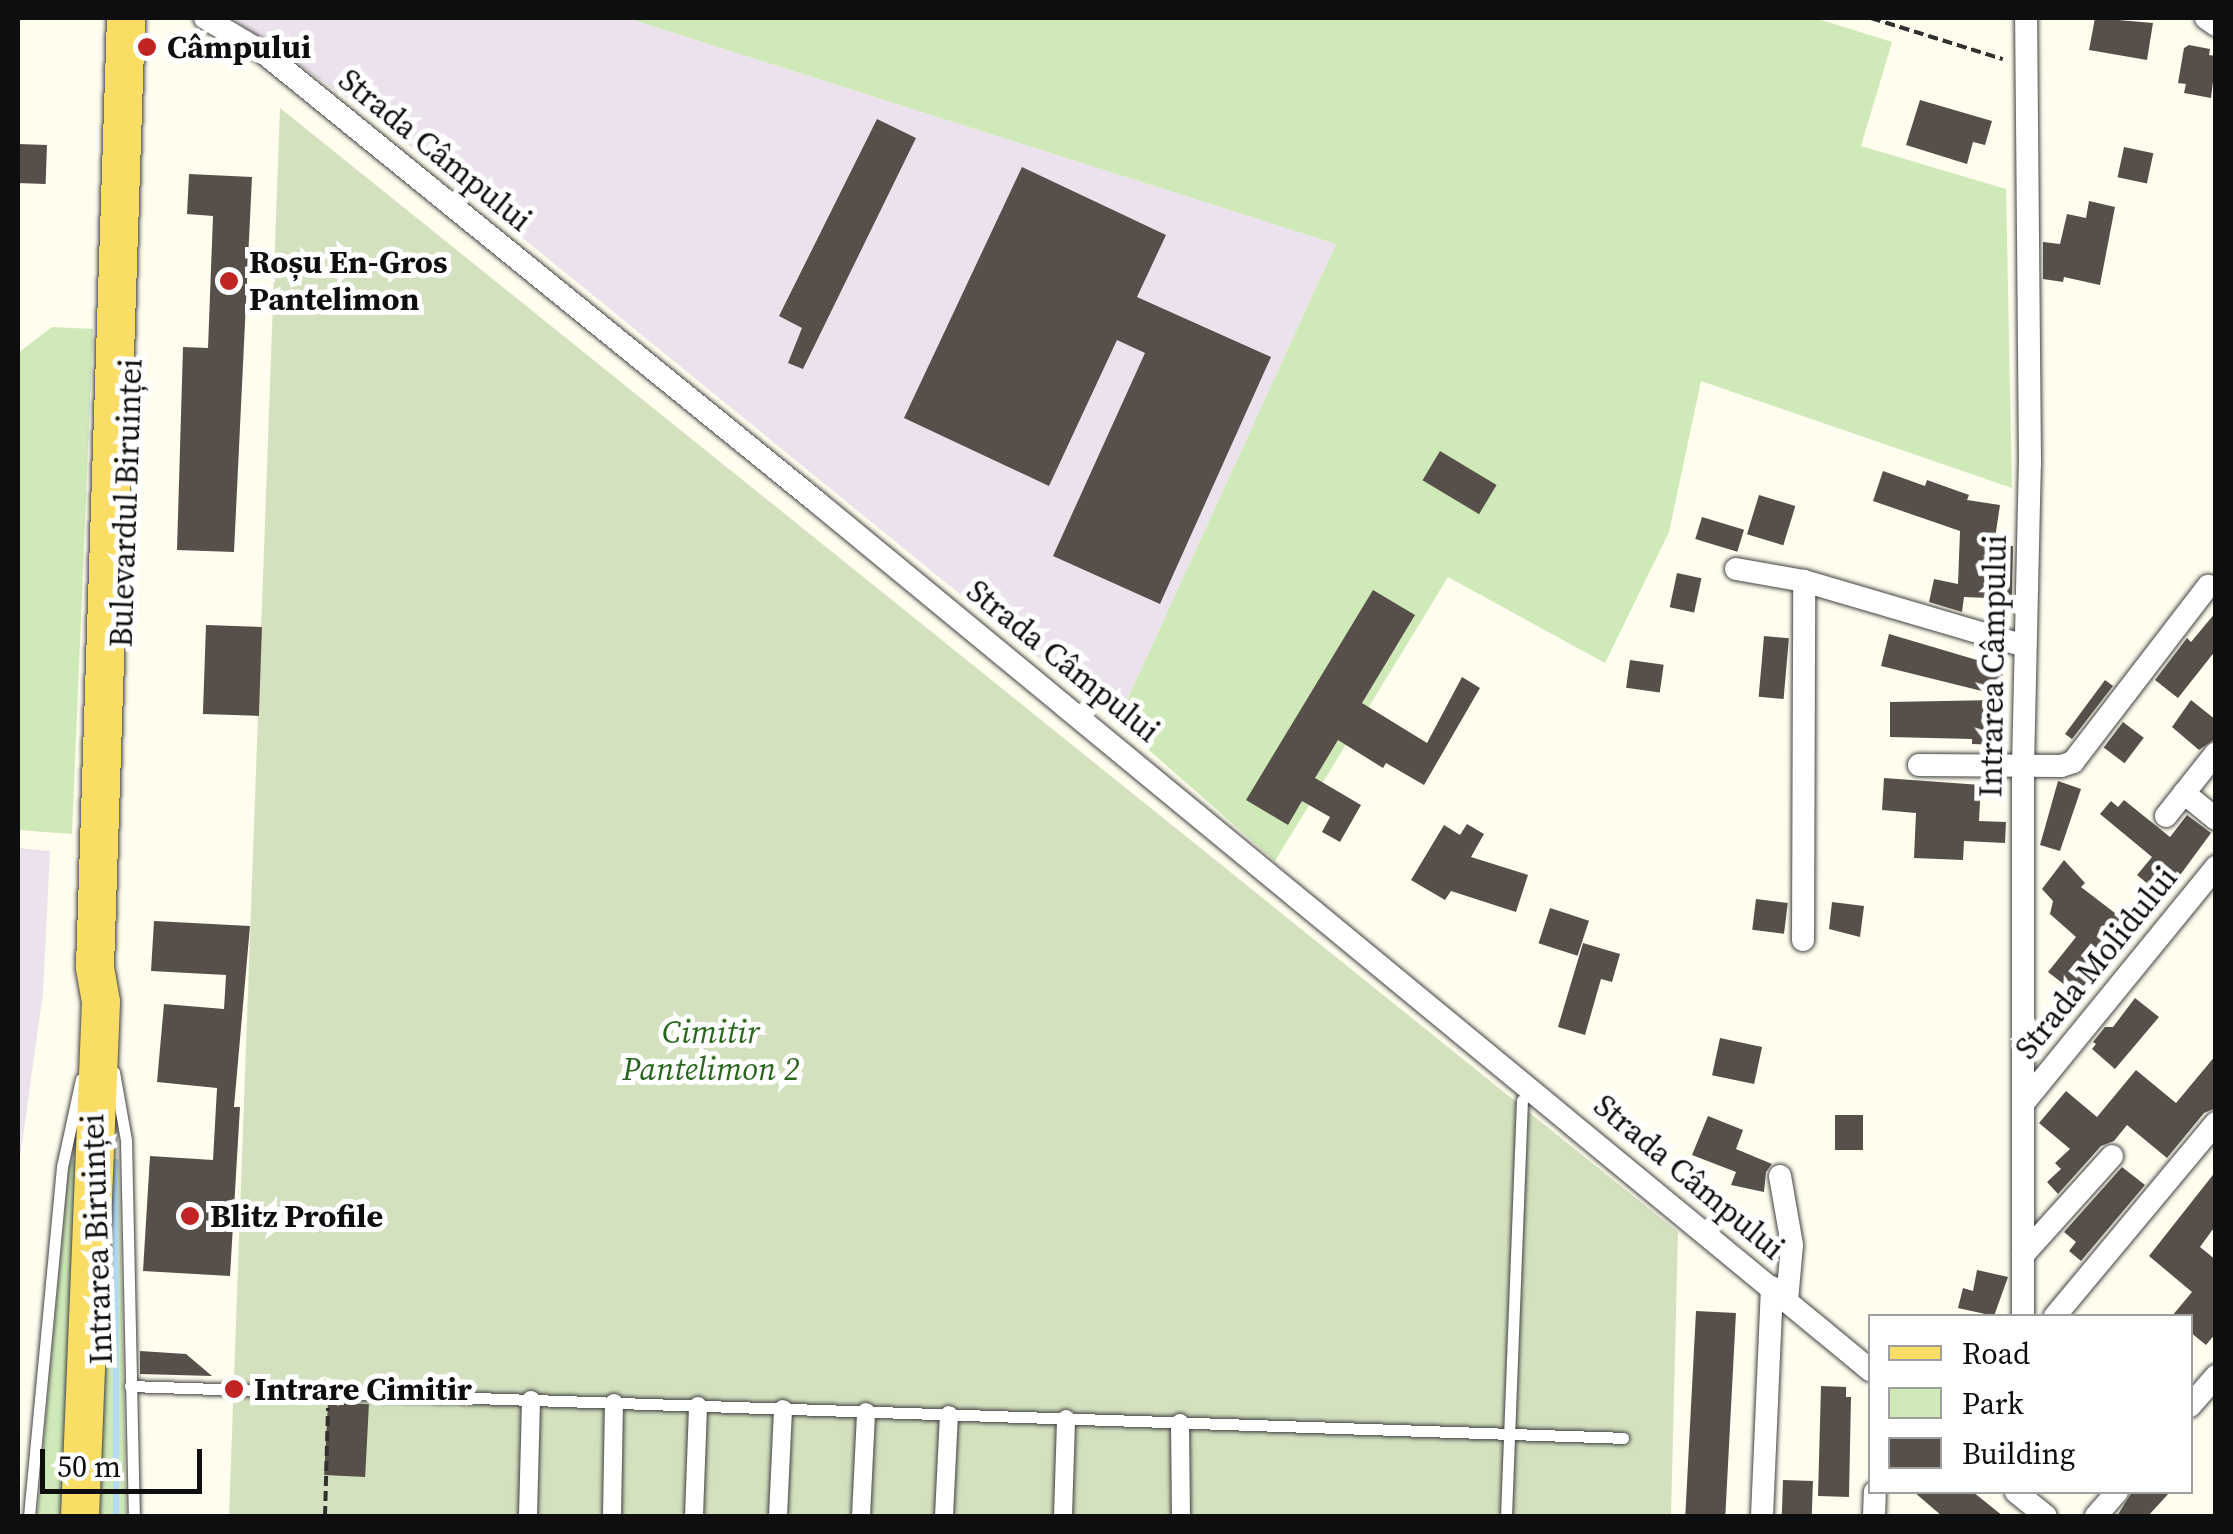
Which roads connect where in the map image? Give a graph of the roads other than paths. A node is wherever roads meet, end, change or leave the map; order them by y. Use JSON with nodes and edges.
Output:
{"nodes":[{"id":1,"x":126,"y":18,"type":"edge"},
{"id":2,"x":143,"y":18,"type":"edge"},
{"id":3,"x":205,"y":18,"type":"edge"},
{"id":4,"x":2026,"y":18,"type":"edge"},
{"id":5,"x":2206,"y":18,"type":"edge"},
{"id":6,"x":2216,"y":26,"type":"edge"},
{"id":7,"x":1736,"y":569,"type":"dead end"},
{"id":8,"x":1804,"y":582,"type":"junction"},
{"id":9,"x":2208,"y":586,"type":"dead end"},
{"id":10,"x":2026,"y":646,"type":"junction"},
{"id":11,"x":2216,"y":753,"type":"edge"},
{"id":12,"x":1919,"y":765,"type":"dead end"},
{"id":13,"x":2023,"y":766,"type":"junction"},
{"id":14,"x":2184,"y":793,"type":"junction"},
{"id":15,"x":2166,"y":816,"type":"dead end"},
{"id":16,"x":2216,"y":819,"type":"edge"},
{"id":17,"x":2216,"y":867,"type":"edge"},
{"id":18,"x":1803,"y":940,"type":"dead end"},
{"id":19,"x":101,"y":994,"type":"junction"},
{"id":20,"x":1522,"y":1100,"type":"dead end"},
{"id":21,"x":2026,"y":1100,"type":"junction"},
{"id":22,"x":2216,"y":1124,"type":"edge"},
{"id":23,"x":2112,"y":1156,"type":"dead end"},
{"id":24,"x":1780,"y":1176,"type":"dead end"},
{"id":25,"x":2023,"y":1255,"type":"junction"},
{"id":26,"x":1780,"y":1294,"type":"junction"},
{"id":27,"x":2023,"y":1314,"type":"edge"},
{"id":28,"x":2057,"y":1314,"type":"edge"},
{"id":29,"x":1868,"y":1368,"type":"edge"},
{"id":30,"x":2216,"y":1376,"type":"edge"},
{"id":31,"x":130,"y":1386,"type":"junction"},
{"id":32,"x":531,"y":1400,"type":"junction"},
{"id":33,"x":614,"y":1403,"type":"junction"},
{"id":34,"x":2193,"y":1403,"type":"edge"},
{"id":35,"x":698,"y":1406,"type":"junction"},
{"id":36,"x":784,"y":1409,"type":"junction"},
{"id":37,"x":866,"y":1412,"type":"junction"},
{"id":38,"x":949,"y":1414,"type":"junction"},
{"id":39,"x":1066,"y":1418,"type":"junction"},
{"id":40,"x":1180,"y":1422,"type":"junction"},
{"id":41,"x":1508,"y":1434,"type":"junction"},
{"id":42,"x":1623,"y":1438,"type":"dead end"},
{"id":43,"x":2021,"y":1494,"type":"edge"},
{"id":44,"x":2115,"y":1494,"type":"edge"},
{"id":45,"x":29,"y":1516,"type":"edge"},
{"id":46,"x":80,"y":1516,"type":"edge"},
{"id":47,"x":134,"y":1516,"type":"edge"},
{"id":48,"x":528,"y":1516,"type":"edge"},
{"id":49,"x":612,"y":1516,"type":"edge"},
{"id":50,"x":694,"y":1516,"type":"edge"},
{"id":51,"x":778,"y":1516,"type":"edge"},
{"id":52,"x":861,"y":1516,"type":"edge"},
{"id":53,"x":944,"y":1516,"type":"edge"},
{"id":54,"x":1063,"y":1516,"type":"edge"},
{"id":55,"x":1181,"y":1516,"type":"edge"},
{"id":56,"x":1506,"y":1516,"type":"edge"},
{"id":57,"x":1762,"y":1516,"type":"edge"},
{"id":58,"x":2046,"y":1516,"type":"edge"},
{"id":59,"x":2096,"y":1516,"type":"edge"}],
"edges":[{"from":1,"to":19,"type":"main road","name":"Bulevardul Biruinței"},
{"from":2,"to":19,"type":"main road","name":"Bulevardul Biruinței"},
{"from":3,"to":26,"type":"street","name":"Strada Câmpului"},
{"from":4,"to":10,"type":"street","name":"Intrarea Câmpului"},
{"from":5,"to":6,"type":"street"},
{"from":7,"to":8,"type":"street"},
{"from":8,"to":10,"type":"street"},
{"from":8,"to":18,"type":"street"},
{"from":9,"to":13,"type":"street"},
{"from":10,"to":13,"type":"street","name":"Intrarea Câmpului"},
{"from":11,"to":14,"type":"street"},
{"from":12,"to":13,"type":"street"},
{"from":13,"to":21,"type":"street","name":"Intrarea Câmpului"},
{"from":14,"to":15,"type":"street"},
{"from":14,"to":16,"type":"street"},
{"from":17,"to":21,"type":"street","name":"Strada Molidului"},
{"from":19,"to":31,"type":"lane","name":"Intrarea Biruinței"},
{"from":19,"to":45,"type":"lane","name":"Intrarea Biruinței"},
{"from":19,"to":46,"type":"main road","name":"Bulevardul Biruinței"},
{"from":20,"to":41,"type":"lane"},
{"from":21,"to":25,"type":"street","name":"Intrarea Câmpului"},
{"from":22,"to":28,"type":"street"},
{"from":23,"to":25,"type":"street"},
{"from":24,"to":26,"type":"street"},
{"from":25,"to":27,"type":"street","name":"Intrarea Câmpului"},
{"from":26,"to":29,"type":"street","name":"Strada Câmpului"},
{"from":26,"to":57,"type":"street"},
{"from":30,"to":34,"type":"street"},
{"from":31,"to":32,"type":"lane"},
{"from":31,"to":47,"type":"lane","name":"Intrarea Biruinței"},
{"from":32,"to":33,"type":"lane"},
{"from":32,"to":48,"type":"street"},
{"from":33,"to":35,"type":"lane"},
{"from":33,"to":49,"type":"street"},
{"from":35,"to":36,"type":"lane"},
{"from":35,"to":50,"type":"street"},
{"from":36,"to":37,"type":"lane"},
{"from":36,"to":51,"type":"street"},
{"from":37,"to":38,"type":"lane"},
{"from":37,"to":52,"type":"street"},
{"from":38,"to":39,"type":"lane"},
{"from":38,"to":53,"type":"street"},
{"from":39,"to":40,"type":"lane"},
{"from":39,"to":54,"type":"street"},
{"from":40,"to":41,"type":"lane"},
{"from":40,"to":55,"type":"street"},
{"from":41,"to":42,"type":"lane"},
{"from":41,"to":56,"type":"lane"},
{"from":43,"to":58,"type":"street"},
{"from":44,"to":59,"type":"street"}]}
